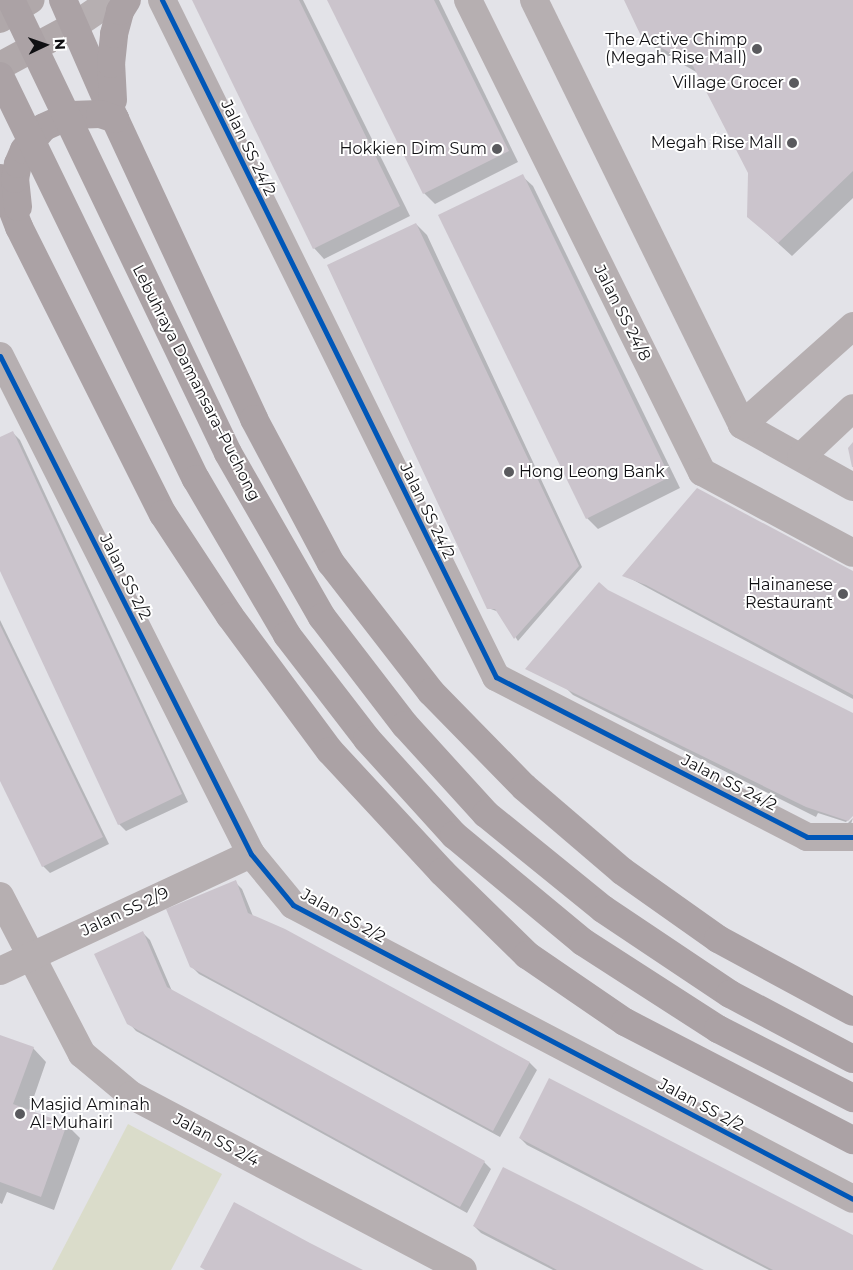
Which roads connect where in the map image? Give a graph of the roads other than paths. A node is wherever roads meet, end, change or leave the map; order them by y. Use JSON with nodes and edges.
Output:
{"nodes":[{"id":1,"x":11,"y":0,"type":"edge"},
{"id":2,"x":30,"y":0,"type":"edge"},
{"id":3,"x":63,"y":0,"type":"edge"},
{"id":4,"x":112,"y":0,"type":"edge"},
{"id":5,"x":128,"y":0,"type":"edge"},
{"id":6,"x":162,"y":0,"type":"edge"},
{"id":7,"x":468,"y":0,"type":"edge"},
{"id":8,"x":534,"y":0,"type":"edge"},
{"id":9,"x":0,"y":19,"type":"edge"},
{"id":10,"x":74,"y":26,"type":"junction"},
{"id":11,"x":0,"y":66,"type":"edge"},
{"id":12,"x":0,"y":76,"type":"edge"},
{"id":13,"x":114,"y":118,"type":"junction"},
{"id":14,"x":0,"y":178,"type":"edge"},
{"id":15,"x":10,"y":218,"type":"edge"},
{"id":16,"x":853,"y":326,"type":"edge"},
{"id":17,"x":2,"y":368,"type":"edge"},
{"id":18,"x":853,"y":408,"type":"edge"},
{"id":19,"x":742,"y":425,"type":"junction"},
{"id":20,"x":801,"y":458,"type":"junction"},
{"id":21,"x":853,"y":487,"type":"edge"},
{"id":22,"x":853,"y":553,"type":"edge"},
{"id":23,"x":853,"y":837,"type":"edge"},
{"id":24,"x":251,"y":854,"type":"junction"},
{"id":25,"x":0,"y":896,"type":"edge"},
{"id":26,"x":30,"y":957,"type":"junction"},
{"id":27,"x":0,"y":971,"type":"edge"},
{"id":28,"x":853,"y":1012,"type":"edge"},
{"id":29,"x":853,"y":1059,"type":"edge"},
{"id":30,"x":853,"y":1098,"type":"edge"},
{"id":31,"x":853,"y":1140,"type":"edge"},
{"id":32,"x":853,"y":1199,"type":"edge"},
{"id":33,"x":463,"y":1270,"type":"edge"}],
"edges":[{"from":1,"to":29,"type":"highway","name":"Lebuhraya Damansara–Puchong","bridge":true},
{"from":2,"to":9,"type":"main road"},
{"from":3,"to":10,"type":"highway"},
{"from":4,"to":10,"type":"street"},
{"from":5,"to":13,"type":"highway"},
{"from":6,"to":23,"type":"street","name":"Jalan SS 24/2"},
{"from":7,"to":22,"type":"street","name":"Jalan SS 24/8"},
{"from":8,"to":19,"type":"street"},
{"from":10,"to":11,"type":"main road"},
{"from":10,"to":13,"type":"highway"},
{"from":12,"to":30,"type":"highway","bridge":true},
{"from":13,"to":15,"type":"highway"},
{"from":13,"to":28,"type":"highway"},
{"from":14,"to":15,"type":"highway"},
{"from":15,"to":31,"type":"highway"},
{"from":16,"to":19,"type":"street"},
{"from":17,"to":24,"type":"street","name":"Jalan SS 2/2"},
{"from":18,"to":20,"type":"street"},
{"from":19,"to":20,"type":"street"},
{"from":20,"to":21,"type":"street"},
{"from":24,"to":26,"type":"street","name":"Jalan SS 2/9"},
{"from":24,"to":32,"type":"street","name":"Jalan SS 2/2"},
{"from":25,"to":26,"type":"street","name":"Jalan SS 2/4"},
{"from":26,"to":27,"type":"street","name":"Jalan SS 2/9"},
{"from":26,"to":33,"type":"street","name":"Jalan SS 2/4"}]}
